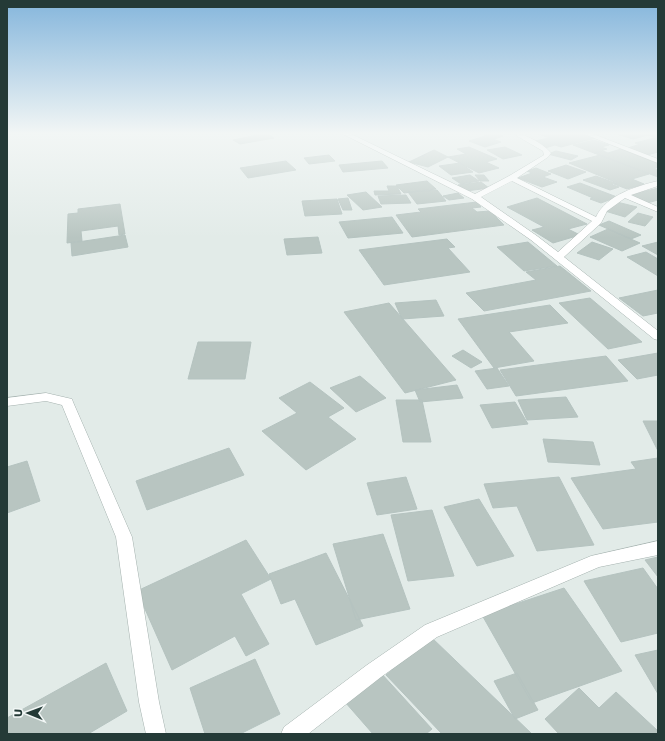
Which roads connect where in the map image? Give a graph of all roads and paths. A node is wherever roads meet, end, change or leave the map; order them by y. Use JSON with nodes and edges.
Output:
{"nodes":[{"id":1,"x":417,"y":169,"type":"edge"},
{"id":2,"x":527,"y":169,"type":"edge"},
{"id":3,"x":512,"y":178,"type":"junction"},
{"id":4,"x":658,"y":183,"type":"edge"},
{"id":5,"x":624,"y":195,"type":"junction"},
{"id":6,"x":475,"y":197,"type":"junction"},
{"id":7,"x":658,"y":210,"type":"edge"},
{"id":8,"x":598,"y":221,"type":"junction"},
{"id":9,"x":558,"y":257,"type":"junction"},
{"id":10,"x":658,"y":337,"type":"edge"},
{"id":11,"x":7,"y":402,"type":"edge"},
{"id":12,"x":658,"y":548,"type":"edge"},
{"id":13,"x":156,"y":734,"type":"edge"},
{"id":14,"x":291,"y":734,"type":"edge"}],
"edges":[{"from":1,"to":6,"type":"street"},
{"from":2,"to":3,"type":"street"},
{"from":3,"to":6,"type":"street"},
{"from":3,"to":8,"type":"street"},
{"from":4,"to":5,"type":"street"},
{"from":5,"to":7,"type":"street"},
{"from":5,"to":8,"type":"street"},
{"from":6,"to":9,"type":"street"},
{"from":8,"to":9,"type":"street"},
{"from":9,"to":10,"type":"street"},
{"from":11,"to":13,"type":"street"},
{"from":12,"to":14,"type":"street"}]}
